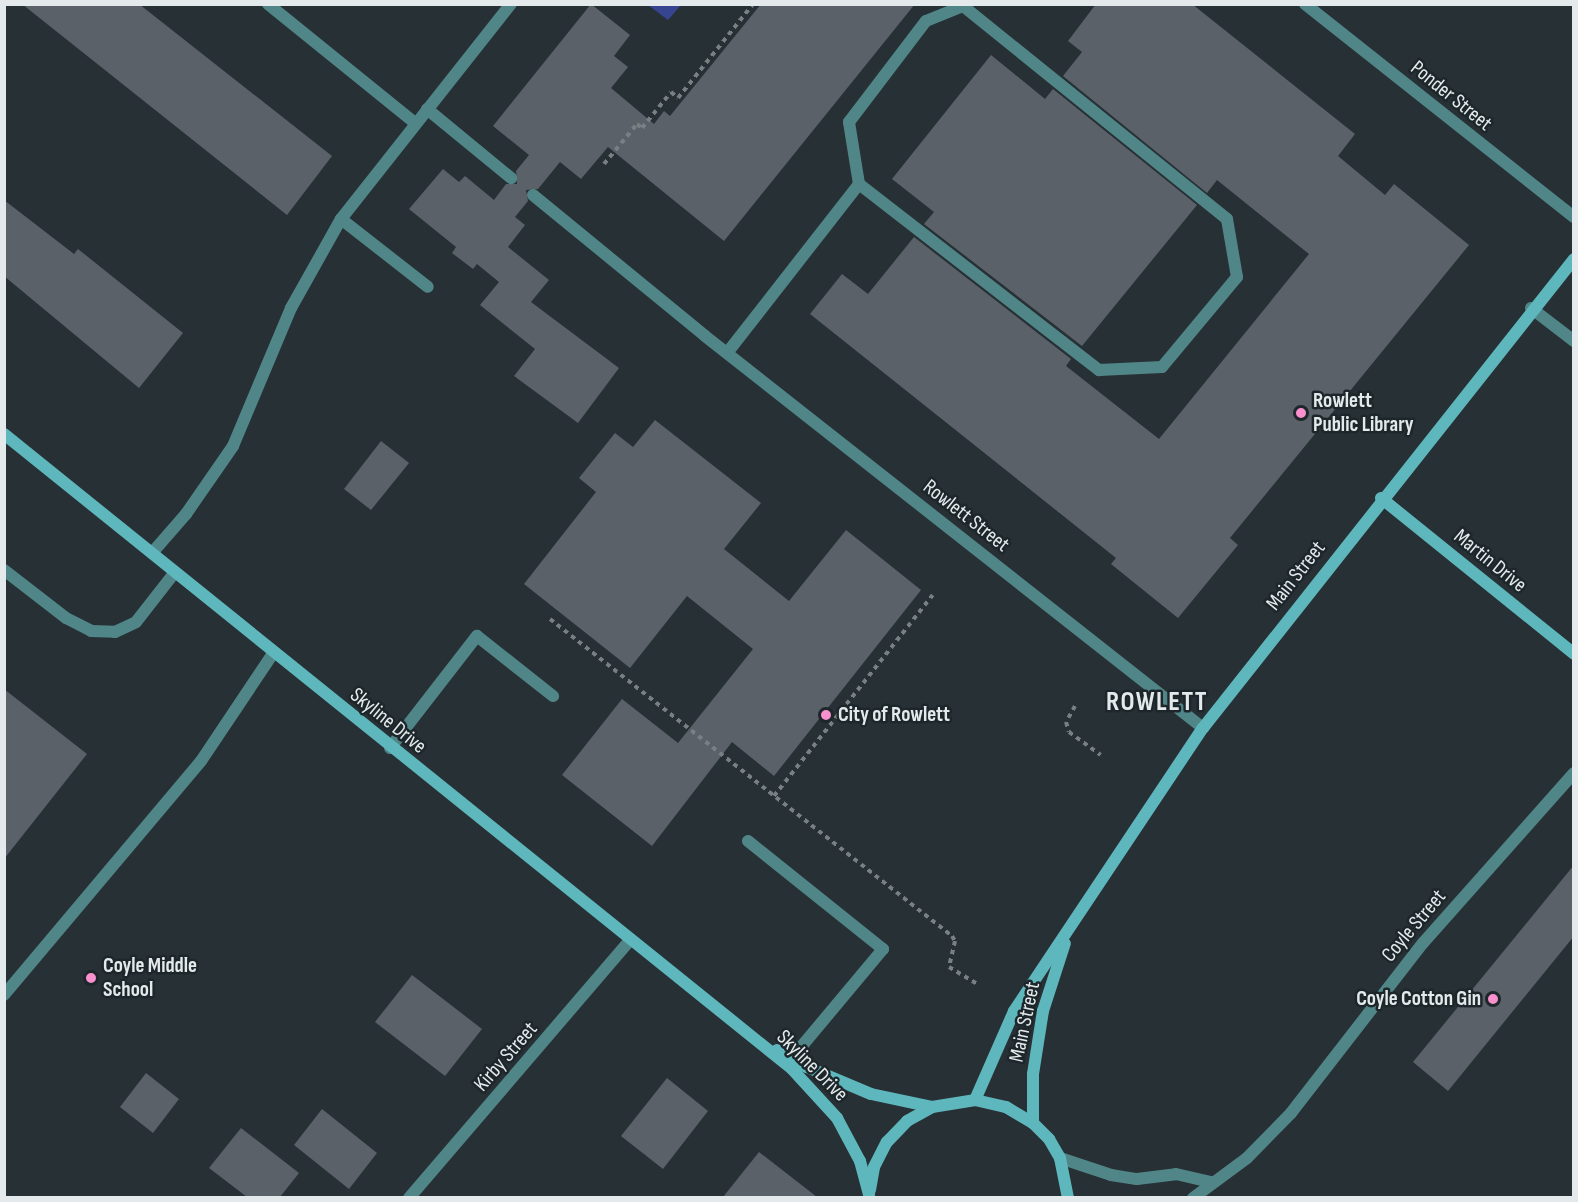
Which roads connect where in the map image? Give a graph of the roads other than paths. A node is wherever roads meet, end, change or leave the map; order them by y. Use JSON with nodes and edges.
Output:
{"nodes":[{"id":1,"x":268,"y":4,"type":"edge"},
{"id":2,"x":511,"y":4,"type":"edge"},
{"id":3,"x":1305,"y":4,"type":"edge"},
{"id":4,"x":965,"y":5,"type":"edge"},
{"id":5,"x":427,"y":109,"type":"junction"},
{"id":6,"x":416,"y":123,"type":"junction"},
{"id":7,"x":511,"y":178,"type":"dead end"},
{"id":8,"x":859,"y":184,"type":"junction"},
{"id":9,"x":533,"y":195,"type":"dead end"},
{"id":10,"x":1574,"y":217,"type":"edge"},
{"id":11,"x":341,"y":219,"type":"junction"},
{"id":12,"x":1574,"y":259,"type":"edge"},
{"id":13,"x":428,"y":287,"type":"dead end"},
{"id":14,"x":1531,"y":308,"type":"junction"},
{"id":15,"x":1574,"y":341,"type":"edge"},
{"id":16,"x":727,"y":353,"type":"junction"},
{"id":17,"x":4,"y":434,"type":"edge"},
{"id":18,"x":1381,"y":498,"type":"junction"},
{"id":19,"x":152,"y":553,"type":"junction"},
{"id":20,"x":4,"y":570,"type":"edge"},
{"id":21,"x":175,"y":572,"type":"junction"},
{"id":22,"x":274,"y":652,"type":"junction"},
{"id":23,"x":1574,"y":654,"type":"edge"},
{"id":24,"x":553,"y":696,"type":"dead end"},
{"id":25,"x":1203,"y":728,"type":"junction"},
{"id":26,"x":390,"y":748,"type":"junction"},
{"id":27,"x":1574,"y":773,"type":"edge"},
{"id":28,"x":748,"y":841,"type":"dead end"},
{"id":29,"x":1069,"y":931,"type":"junction"},
{"id":30,"x":630,"y":940,"type":"junction"},
{"id":31,"x":4,"y":995,"type":"edge"},
{"id":32,"x":750,"y":1034,"type":"junction"},
{"id":33,"x":792,"y":1058,"type":"junction"},
{"id":34,"x":975,"y":1100,"type":"junction"},
{"id":35,"x":932,"y":1107,"type":"junction"},
{"id":36,"x":1033,"y":1123,"type":"junction"},
{"id":37,"x":1060,"y":1158,"type":"junction"},
{"id":38,"x":1212,"y":1182,"type":"junction"},
{"id":39,"x":869,"y":1196,"type":"edge"},
{"id":40,"x":409,"y":1197,"type":"edge"},
{"id":41,"x":1068,"y":1197,"type":"edge"},
{"id":42,"x":1193,"y":1197,"type":"edge"}],
"edges":[{"from":1,"to":6,"type":"street"},
{"from":2,"to":5,"type":"street"},
{"from":3,"to":10,"type":"street","name":"Ponder Street"},
{"from":4,"to":8,"type":"street"},
{"from":4,"to":8,"type":"street"},
{"from":5,"to":6,"type":"street"},
{"from":5,"to":7,"type":"street"},
{"from":6,"to":11,"type":"street"},
{"from":8,"to":16,"type":"street"},
{"from":9,"to":16,"type":"street","name":"Rowlett Street"},
{"from":11,"to":13,"type":"street"},
{"from":11,"to":19,"type":"street"},
{"from":12,"to":14,"type":"street","name":"Main Street"},
{"from":14,"to":15,"type":"street"},
{"from":14,"to":18,"type":"street","name":"Main Street"},
{"from":16,"to":25,"type":"street","name":"Rowlett Street"},
{"from":17,"to":19,"type":"street","name":"Skyline Drive"},
{"from":18,"to":23,"type":"street","name":"Martin Drive"},
{"from":18,"to":25,"type":"street","name":"Main Street"},
{"from":19,"to":21,"type":"street","name":"Skyline Drive"},
{"from":20,"to":21,"type":"street"},
{"from":21,"to":22,"type":"street","name":"Skyline Drive"},
{"from":22,"to":26,"type":"street","name":"Skyline Drive"},
{"from":22,"to":31,"type":"street"},
{"from":24,"to":26,"type":"street"},
{"from":25,"to":29,"type":"street","name":"Main Street"},
{"from":26,"to":30,"type":"street","name":"Skyline Drive"},
{"from":27,"to":38,"type":"street","name":"Coyle Street"},
{"from":28,"to":33,"type":"street"},
{"from":29,"to":34,"type":"street","name":"Main Street"},
{"from":29,"to":36,"type":"street","name":"Main Street"},
{"from":30,"to":32,"type":"street","name":"Skyline Drive"},
{"from":30,"to":40,"type":"street","name":"Kirby Street"},
{"from":32,"to":33,"type":"street","name":"Skyline Drive"},
{"from":32,"to":39,"type":"street","name":"Skyline Drive"},
{"from":33,"to":35,"type":"street","name":"Skyline Drive"},
{"from":34,"to":35,"type":"street"},
{"from":34,"to":36,"type":"street"},
{"from":35,"to":39,"type":"street"},
{"from":36,"to":37,"type":"street"},
{"from":37,"to":38,"type":"street"},
{"from":37,"to":41,"type":"street"},
{"from":38,"to":42,"type":"street","name":"Coyle Street"}]}
